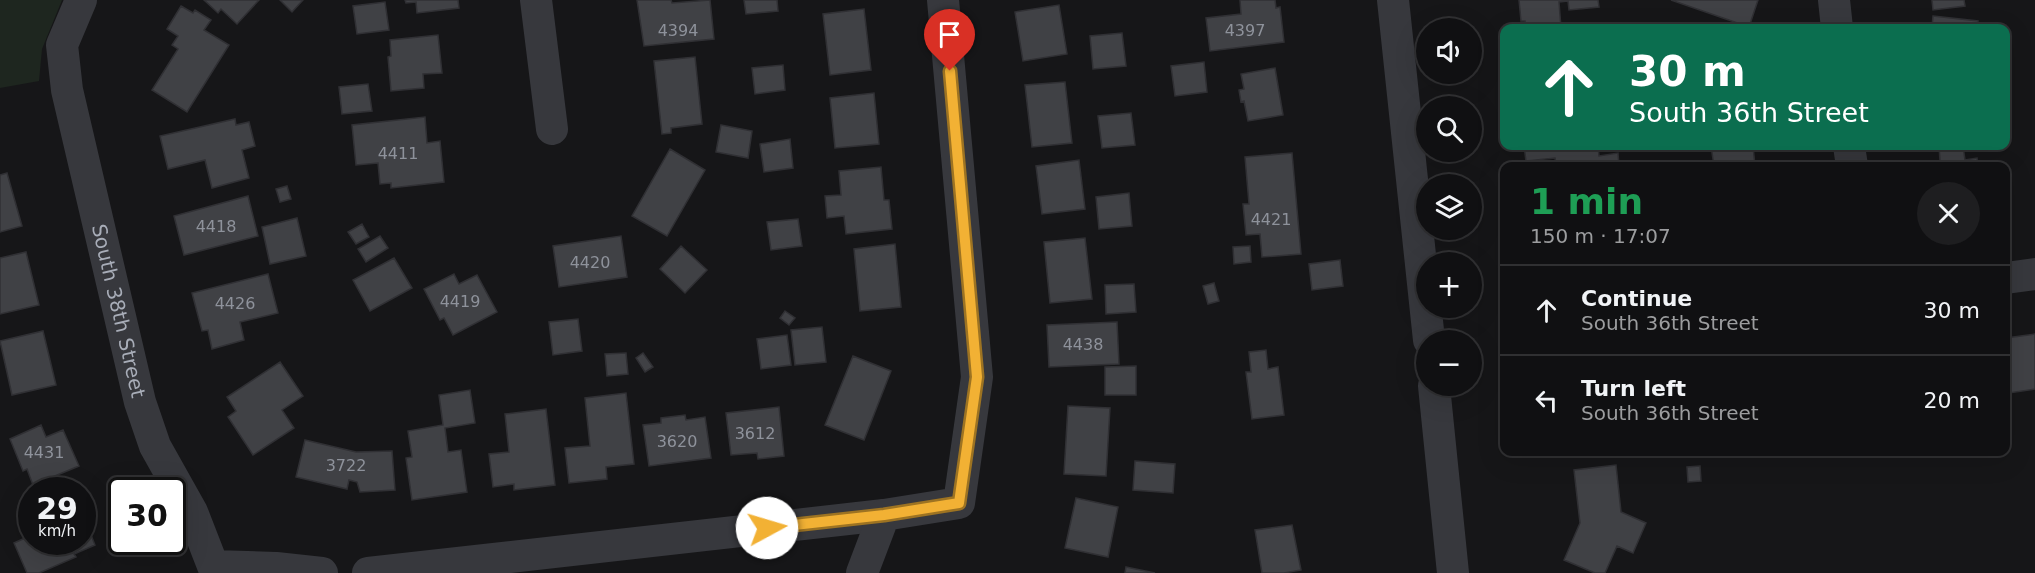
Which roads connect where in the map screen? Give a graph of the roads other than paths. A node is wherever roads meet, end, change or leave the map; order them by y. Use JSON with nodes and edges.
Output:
{"nodes":[{"id":1,"x":81,"y":0,"type":"edge"},
{"id":2,"x":536,"y":0,"type":"edge"},
{"id":3,"x":943,"y":0,"type":"edge"},
{"id":4,"x":1393,"y":0,"type":"edge"},
{"id":5,"x":1834,"y":0,"type":"edge"},
{"id":6,"x":1837,"y":24,"type":"edge"},
{"id":7,"x":552,"y":129,"type":"dead end"},
{"id":8,"x":2035,"y":274,"type":"edge"},
{"id":9,"x":2010,"y":277,"type":"edge"},
{"id":10,"x":1428,"y":330,"type":"edge"},
{"id":11,"x":1435,"y":396,"type":"edge"},
{"id":12,"x":884,"y":515,"type":"junction"},
{"id":13,"x":322,"y":573,"type":"edge"},
{"id":14,"x":368,"y":573,"type":"edge"},
{"id":15,"x":862,"y":573,"type":"edge"},
{"id":16,"x":1453,"y":573,"type":"edge"}],
"edges":[{"from":1,"to":13,"type":"street","name":"South 38th Street"},
{"from":2,"to":7,"type":"street"},
{"from":3,"to":12,"type":"street"},
{"from":4,"to":10,"type":"street"},
{"from":5,"to":6,"type":"street"},
{"from":8,"to":9,"type":"street"},
{"from":11,"to":16,"type":"street"},
{"from":12,"to":14,"type":"street"},
{"from":12,"to":15,"type":"street"}]}
